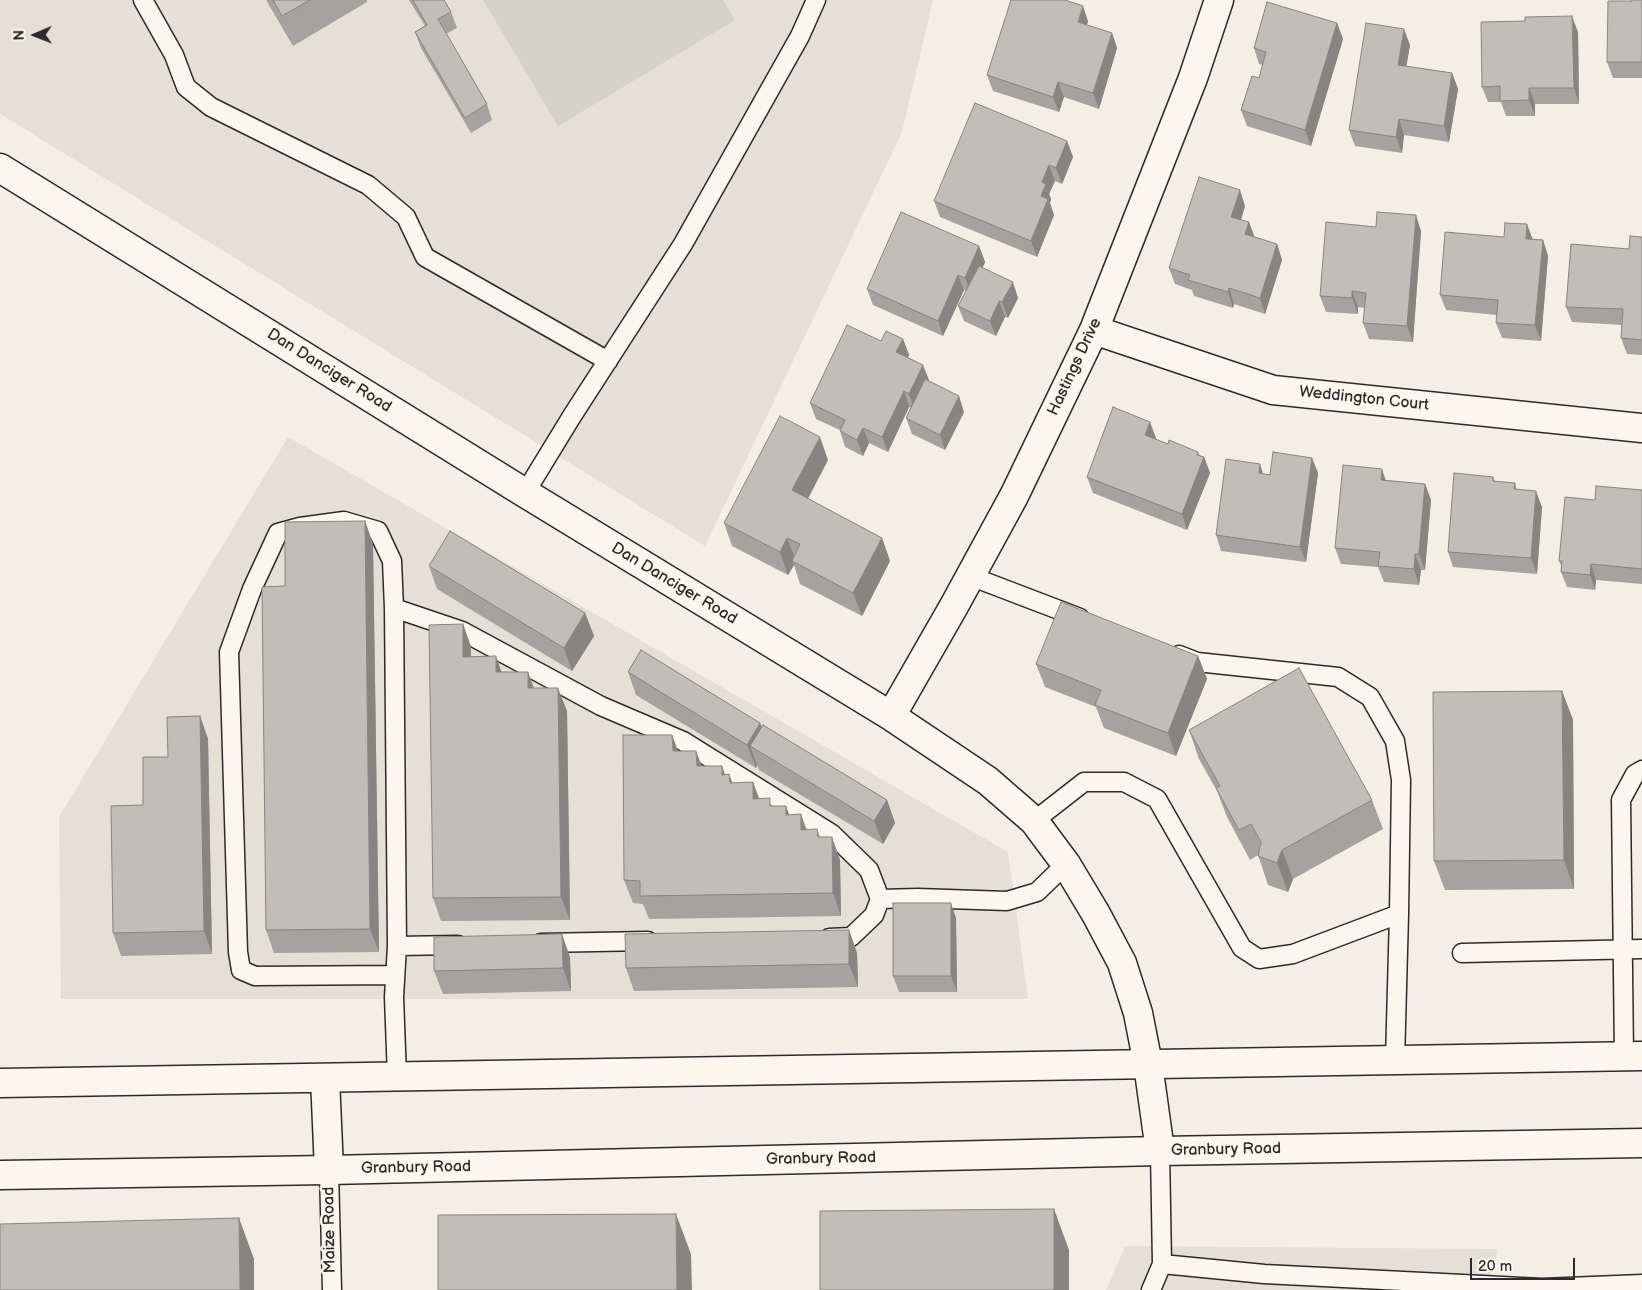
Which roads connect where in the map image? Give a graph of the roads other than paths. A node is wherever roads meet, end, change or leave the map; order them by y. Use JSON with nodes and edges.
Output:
{"nodes":[{"id":1,"x":144,"y":0,"type":"edge"},
{"id":2,"x":816,"y":0,"type":"edge"},
{"id":3,"x":1219,"y":0,"type":"edge"},
{"id":4,"x":0,"y":168,"type":"edge"},
{"id":5,"x":1094,"y":330,"type":"junction"},
{"id":6,"x":608,"y":361,"type":"junction"},
{"id":7,"x":1642,"y":428,"type":"edge"},
{"id":8,"x":524,"y":493,"type":"junction"},
{"id":9,"x":970,"y":576,"type":"junction"},
{"id":10,"x":394,"y":608,"type":"junction"},
{"id":11,"x":1097,"y":624,"type":"edge"},
{"id":12,"x":1161,"y":648,"type":"edge"},
{"id":13,"x":891,"y":716,"type":"junction"},
{"id":14,"x":1642,"y":770,"type":"edge"},
{"id":15,"x":1034,"y":821,"type":"junction"},
{"id":16,"x":1066,"y":864,"type":"junction"},
{"id":17,"x":880,"y":899,"type":"junction"},
{"id":18,"x":1399,"y":914,"type":"junction"},
{"id":19,"x":812,"y":938,"type":"edge"},
{"id":20,"x":663,"y":941,"type":"edge"},
{"id":21,"x":476,"y":944,"type":"edge"},
{"id":22,"x":525,"y":944,"type":"edge"},
{"id":23,"x":397,"y":946,"type":"junction"},
{"id":24,"x":1642,"y":949,"type":"edge"},
{"id":25,"x":1622,"y":950,"type":"junction"},
{"id":26,"x":1462,"y":953,"type":"dead end"},
{"id":27,"x":395,"y":975,"type":"junction"},
{"id":28,"x":1633,"y":1056,"type":"edge"},
{"id":29,"x":1394,"y":1061,"type":"junction"},
{"id":30,"x":1148,"y":1064,"type":"junction"},
{"id":31,"x":397,"y":1076,"type":"junction"},
{"id":32,"x":325,"y":1078,"type":"junction"},
{"id":33,"x":0,"y":1083,"type":"edge"},
{"id":34,"x":1642,"y":1143,"type":"edge"},
{"id":35,"x":1160,"y":1151,"type":"junction"},
{"id":36,"x":329,"y":1170,"type":"junction"},
{"id":37,"x":0,"y":1175,"type":"edge"},
{"id":38,"x":1162,"y":1264,"type":"junction"},
{"id":39,"x":1318,"y":1283,"type":"edge"},
{"id":40,"x":1642,"y":1284,"type":"edge"},
{"id":41,"x":1542,"y":1289,"type":"edge"},
{"id":42,"x":332,"y":1290,"type":"edge"},
{"id":43,"x":1151,"y":1290,"type":"edge"}],
"edges":[{"from":1,"to":6,"type":"lane"},
{"from":2,"to":6,"type":"lane"},
{"from":3,"to":5,"type":"main road","name":"Hastings Drive"},
{"from":4,"to":8,"type":"main road","name":"Dan Danciger Road"},
{"from":5,"to":7,"type":"main road","name":"Weddington Court"},
{"from":5,"to":9,"type":"main road","name":"Hastings Drive"},
{"from":6,"to":8,"type":"lane"},
{"from":8,"to":13,"type":"main road","name":"Dan Danciger Road"},
{"from":9,"to":11,"type":"lane"},
{"from":9,"to":13,"type":"main road","name":"Hastings Drive"},
{"from":10,"to":17,"type":"lane"},
{"from":10,"to":23,"type":"lane"},
{"from":10,"to":27,"type":"lane"},
{"from":12,"to":18,"type":"lane"},
{"from":13,"to":15,"type":"main road","name":"Dan Danciger Road"},
{"from":14,"to":25,"type":"lane"},
{"from":15,"to":16,"type":"main road","name":"Dan Danciger Road"},
{"from":15,"to":18,"type":"lane"},
{"from":16,"to":17,"type":"lane"},
{"from":16,"to":30,"type":"main road","name":"Dan Danciger Road"},
{"from":17,"to":19,"type":"lane"},
{"from":18,"to":29,"type":"lane"},
{"from":20,"to":22,"type":"lane"},
{"from":21,"to":23,"type":"lane"},
{"from":23,"to":27,"type":"lane"},
{"from":24,"to":25,"type":"lane"},
{"from":25,"to":26,"type":"lane"},
{"from":25,"to":28,"type":"lane"},
{"from":27,"to":31,"type":"lane"},
{"from":28,"to":29,"type":"main road"},
{"from":29,"to":30,"type":"main road"},
{"from":30,"to":31,"type":"main road"},
{"from":30,"to":35,"type":"main road","name":"Dan Danciger Road"},
{"from":31,"to":32,"type":"main road"},
{"from":32,"to":33,"type":"main road"},
{"from":32,"to":36,"type":"main road"},
{"from":34,"to":35,"type":"main road","name":"Granbury Road"},
{"from":35,"to":36,"type":"main road","name":"Granbury Road"},
{"from":35,"to":38,"type":"lane"},
{"from":36,"to":37,"type":"main road","name":"Granbury Road"},
{"from":36,"to":42,"type":"lane","name":"Maize Road"},
{"from":38,"to":39,"type":"lane"},
{"from":38,"to":43,"type":"lane"},
{"from":39,"to":41,"type":"lane"},
{"from":40,"to":41,"type":"lane"}]}
